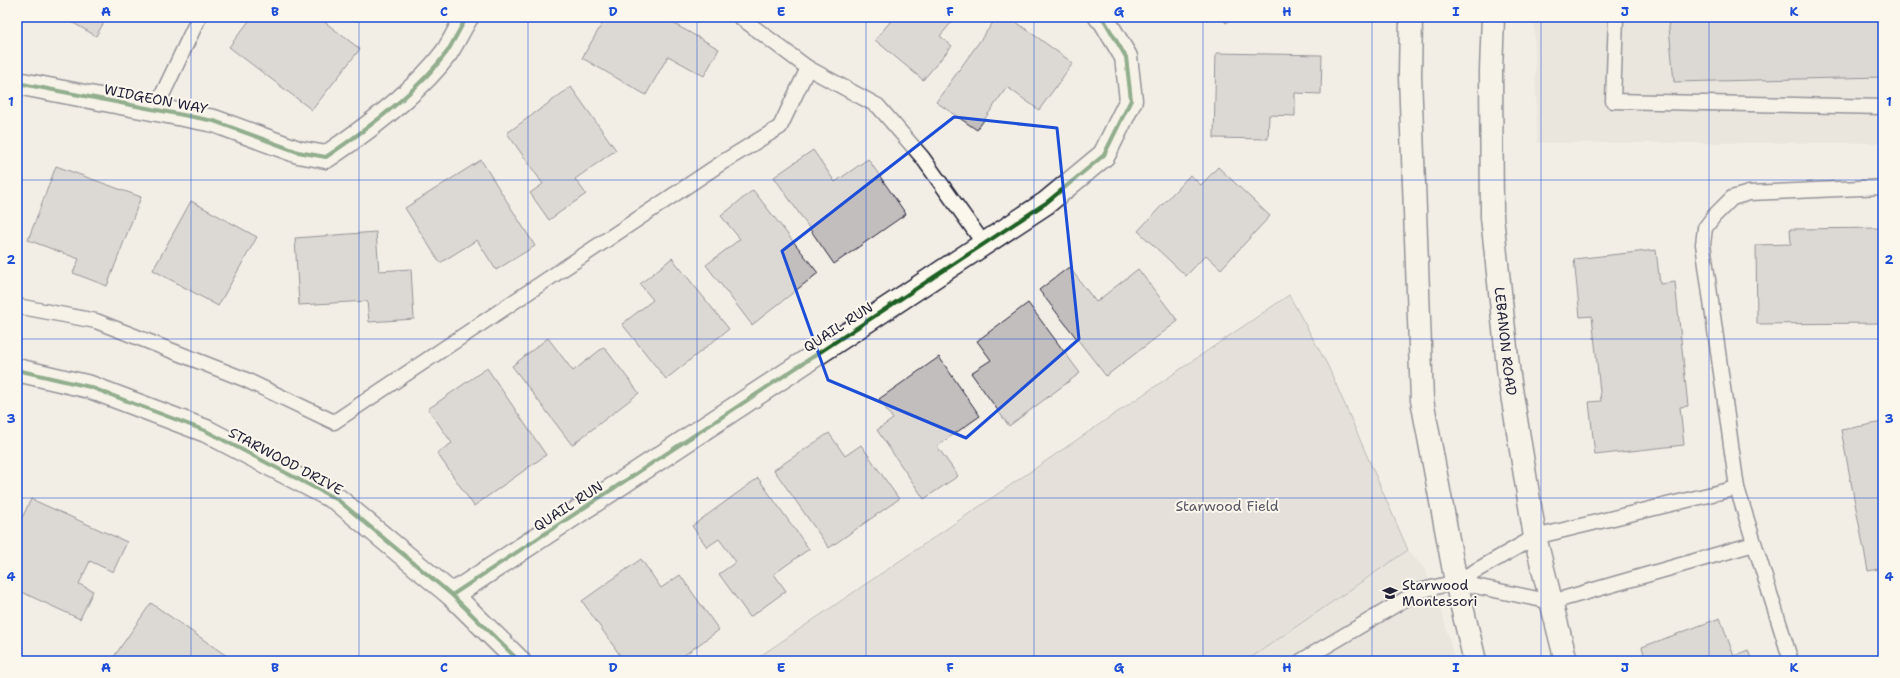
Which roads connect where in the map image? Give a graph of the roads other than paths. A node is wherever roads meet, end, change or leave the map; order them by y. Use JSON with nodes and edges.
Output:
{"nodes":[{"id":1,"x":199,"y":17,"type":"edge"},
{"id":2,"x":467,"y":17,"type":"edge"},
{"id":3,"x":740,"y":17,"type":"edge"},
{"id":4,"x":1100,"y":17,"type":"edge"},
{"id":5,"x":1411,"y":17,"type":"edge"},
{"id":6,"x":1493,"y":17,"type":"edge"},
{"id":7,"x":1616,"y":17,"type":"edge"},
{"id":8,"x":808,"y":68,"type":"junction"},
{"id":9,"x":17,"y":83,"type":"edge"},
{"id":10,"x":1883,"y":107,"type":"edge"},
{"id":11,"x":155,"y":110,"type":"junction"},
{"id":12,"x":1883,"y":187,"type":"edge"},
{"id":13,"x":984,"y":244,"type":"junction"},
{"id":14,"x":17,"y":306,"type":"edge"},
{"id":15,"x":17,"y":370,"type":"edge"},
{"id":16,"x":1737,"y":488,"type":"junction"},
{"id":17,"x":1535,"y":537,"type":"junction"},
{"id":18,"x":1754,"y":544,"type":"junction"},
{"id":19,"x":1456,"y":582,"type":"junction"},
{"id":20,"x":452,"y":595,"type":"junction"},
{"id":21,"x":1552,"y":602,"type":"junction"},
{"id":22,"x":519,"y":661,"type":"edge"},
{"id":23,"x":1301,"y":661,"type":"edge"},
{"id":24,"x":1475,"y":661,"type":"edge"},
{"id":25,"x":1566,"y":661,"type":"edge"},
{"id":26,"x":1791,"y":661,"type":"edge"}],
"edges":[{"from":1,"to":11,"type":"lane"},
{"from":2,"to":11,"type":"street","name":"WIDGEON WAY"},
{"from":3,"to":8,"type":"lane"},
{"from":4,"to":13,"type":"street","name":"QUAIL RUN"},
{"from":5,"to":19,"type":"street"},
{"from":6,"to":17,"type":"street","name":"LEBANON ROAD"},
{"from":7,"to":10,"type":"lane"},
{"from":8,"to":13,"type":"lane"},
{"from":8,"to":14,"type":"lane"},
{"from":9,"to":11,"type":"street","name":"WIDGEON WAY"},
{"from":12,"to":16,"type":"lane"},
{"from":13,"to":20,"type":"street","name":"QUAIL RUN"},
{"from":15,"to":20,"type":"street","name":"STARWOOD DRIVE"},
{"from":16,"to":17,"type":"lane"},
{"from":16,"to":18,"type":"lane"},
{"from":17,"to":19,"type":"lane"},
{"from":17,"to":21,"type":"street","name":"LEBANON ROAD"},
{"from":18,"to":21,"type":"lane"},
{"from":18,"to":26,"type":"lane"},
{"from":19,"to":21,"type":"lane"},
{"from":19,"to":23,"type":"lane"},
{"from":19,"to":24,"type":"street"},
{"from":20,"to":22,"type":"street","name":"STARWOOD DRIVE"},
{"from":21,"to":25,"type":"street","name":"LEBANON ROAD"}]}
